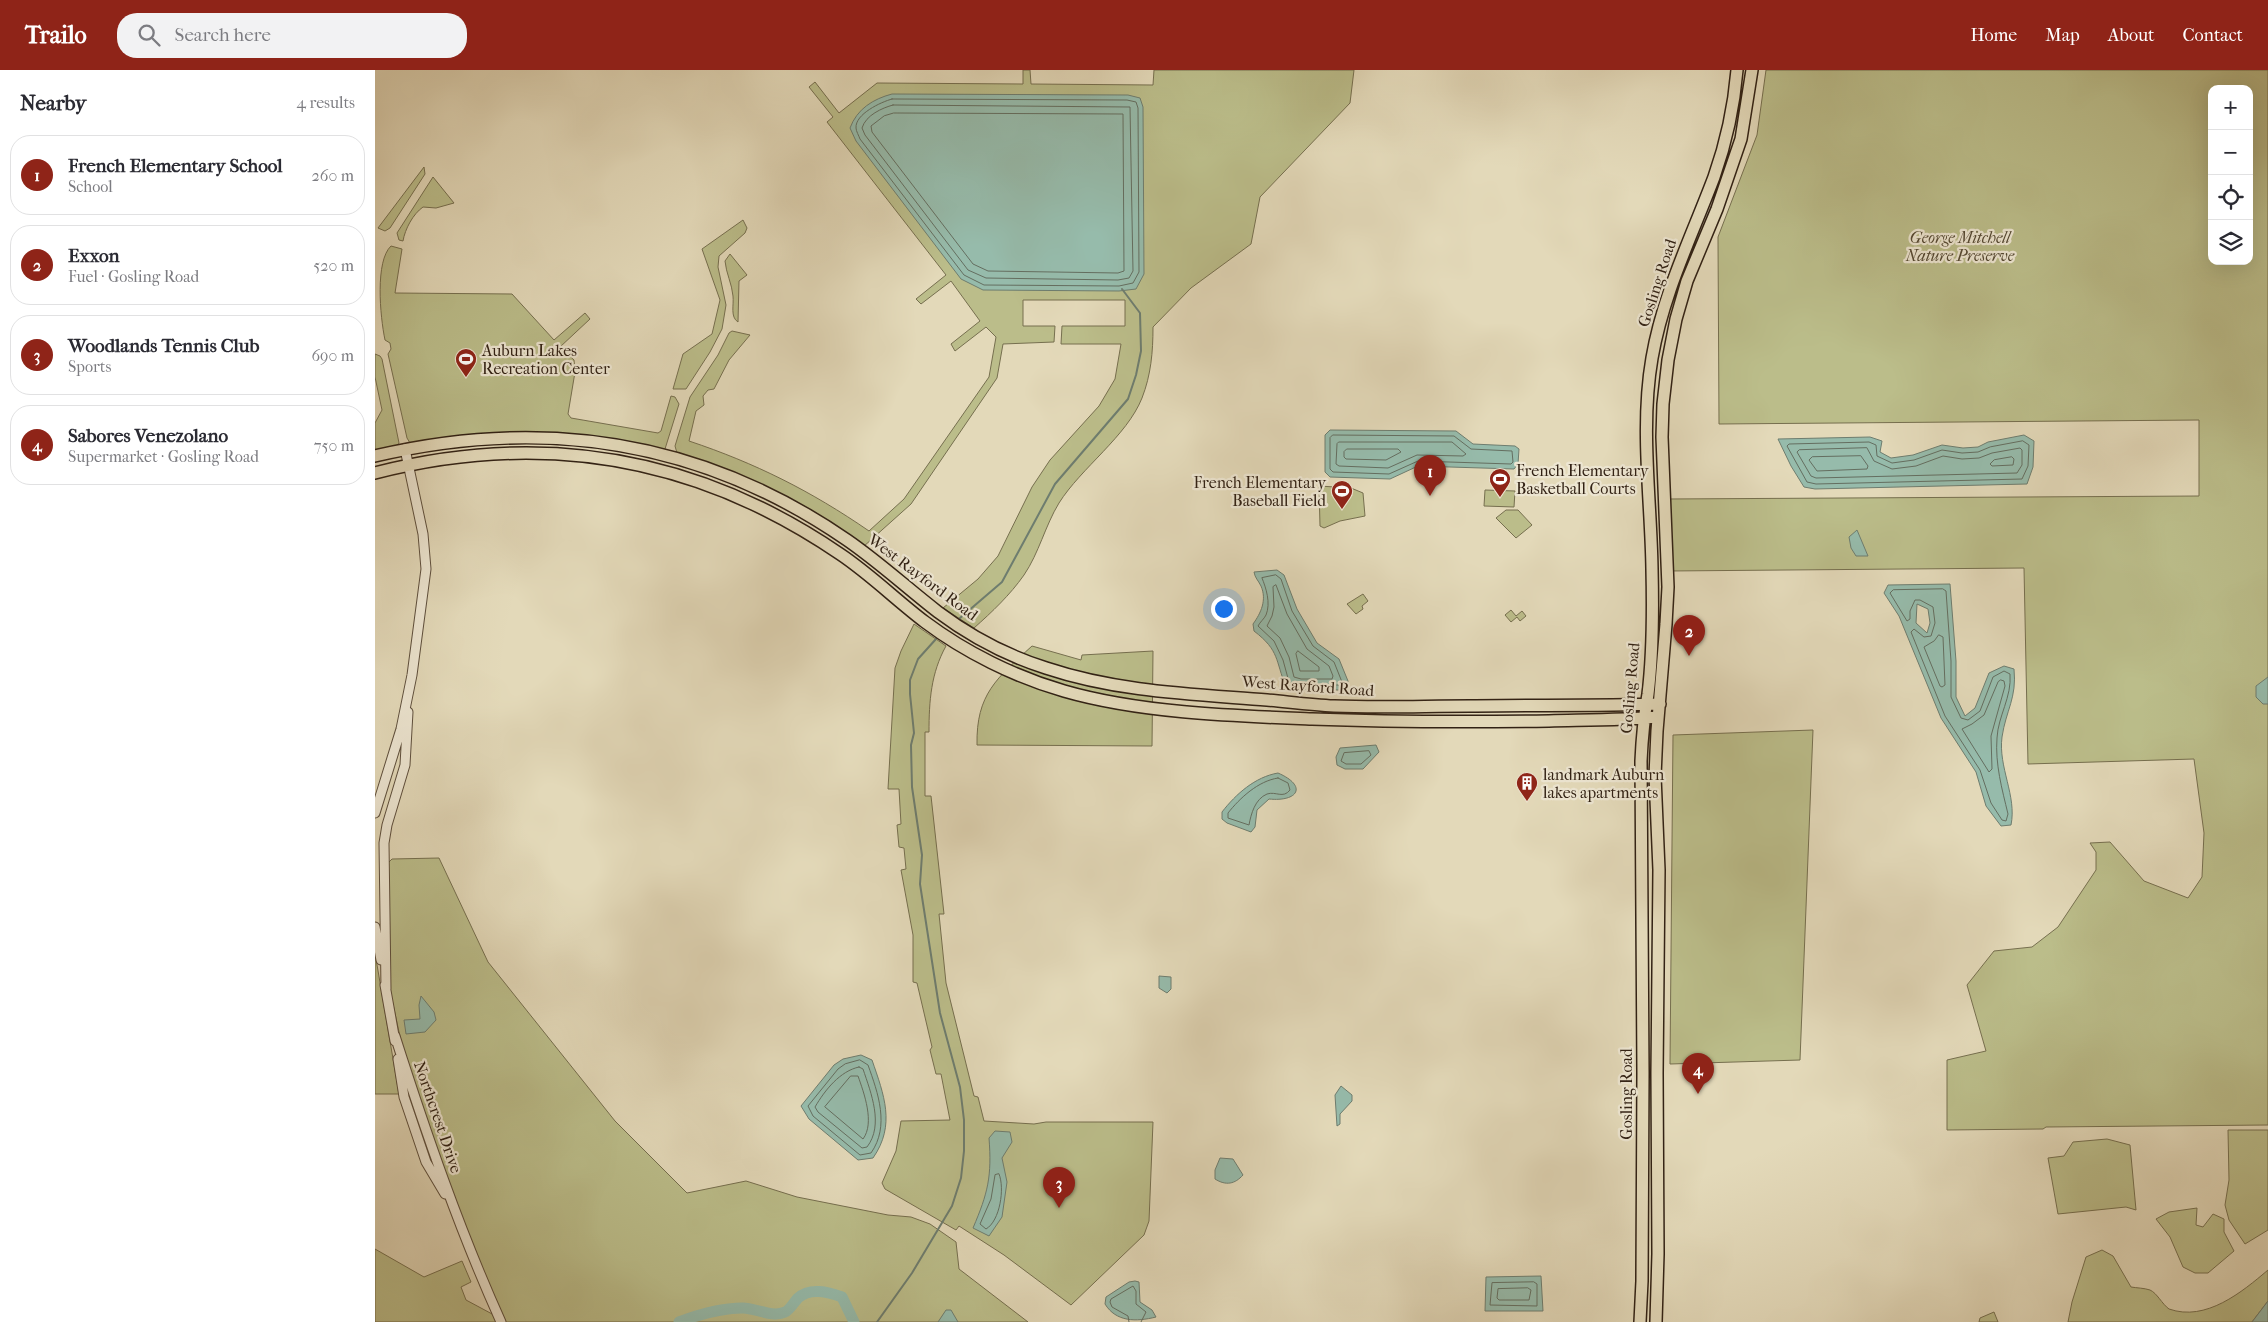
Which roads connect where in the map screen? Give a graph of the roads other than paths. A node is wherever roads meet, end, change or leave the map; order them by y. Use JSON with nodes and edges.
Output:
{"nodes":[{"id":1,"x":1737,"y":70,"type":"edge"},
{"id":2,"x":1753,"y":70,"type":"edge"},
{"id":3,"x":405,"y":449,"type":"junction"},
{"id":4,"x":375,"y":456,"type":"edge"},
{"id":5,"x":409,"y":464,"type":"junction"},
{"id":6,"x":375,"y":473,"type":"edge"},
{"id":7,"x":407,"y":694,"type":"junction"},
{"id":8,"x":1188,"y":695,"type":"junction"},
{"id":9,"x":1660,"y":704,"type":"junction"},
{"id":10,"x":1645,"y":705,"type":"junction"},
{"id":11,"x":1186,"y":710,"type":"junction"},
{"id":12,"x":1658,"y":717,"type":"junction"},
{"id":13,"x":1643,"y":718,"type":"junction"},
{"id":14,"x":375,"y":813,"type":"edge"},
{"id":15,"x":375,"y":927,"type":"edge"},
{"id":16,"x":386,"y":989,"type":"junction"},
{"id":17,"x":501,"y":1322,"type":"edge"},
{"id":18,"x":1640,"y":1322,"type":"edge"},
{"id":19,"x":1656,"y":1322,"type":"edge"}],
"edges":[{"from":1,"to":10,"type":"main road","name":"Gosling Road"},
{"from":2,"to":9,"type":"main road","name":"Gosling Road"},
{"from":3,"to":4,"type":"main road","name":"West Rayford Road"},
{"from":3,"to":5,"type":"street","name":"Northcrest Drive"},
{"from":3,"to":8,"type":"main road","name":"West Rayford Road"},
{"from":5,"to":6,"type":"main road","name":"West Rayford Road"},
{"from":5,"to":7,"type":"street","name":"Northcrest Drive"},
{"from":5,"to":11,"type":"main road","name":"West Rayford Road"},
{"from":7,"to":14,"type":"street","name":"Northcrest Drive"},
{"from":7,"to":16,"type":"street","name":"Northcrest Drive"},
{"from":8,"to":10,"type":"main road","name":"West Rayford Road"},
{"from":8,"to":11,"type":"main road"},
{"from":9,"to":10,"type":"main road","name":"West Rayford Road"},
{"from":9,"to":12,"type":"main road","name":"Gosling Road"},
{"from":10,"to":13,"type":"main road","name":"Gosling Road"},
{"from":11,"to":13,"type":"main road","name":"West Rayford Road"},
{"from":12,"to":13,"type":"main road","name":"West Rayford Road"},
{"from":12,"to":19,"type":"main road","name":"Gosling Road"},
{"from":13,"to":18,"type":"main road","name":"Gosling Road"},
{"from":15,"to":16,"type":"street","name":"Northcrest Drive"},
{"from":16,"to":17,"type":"street","name":"Northcrest Drive"}]}
